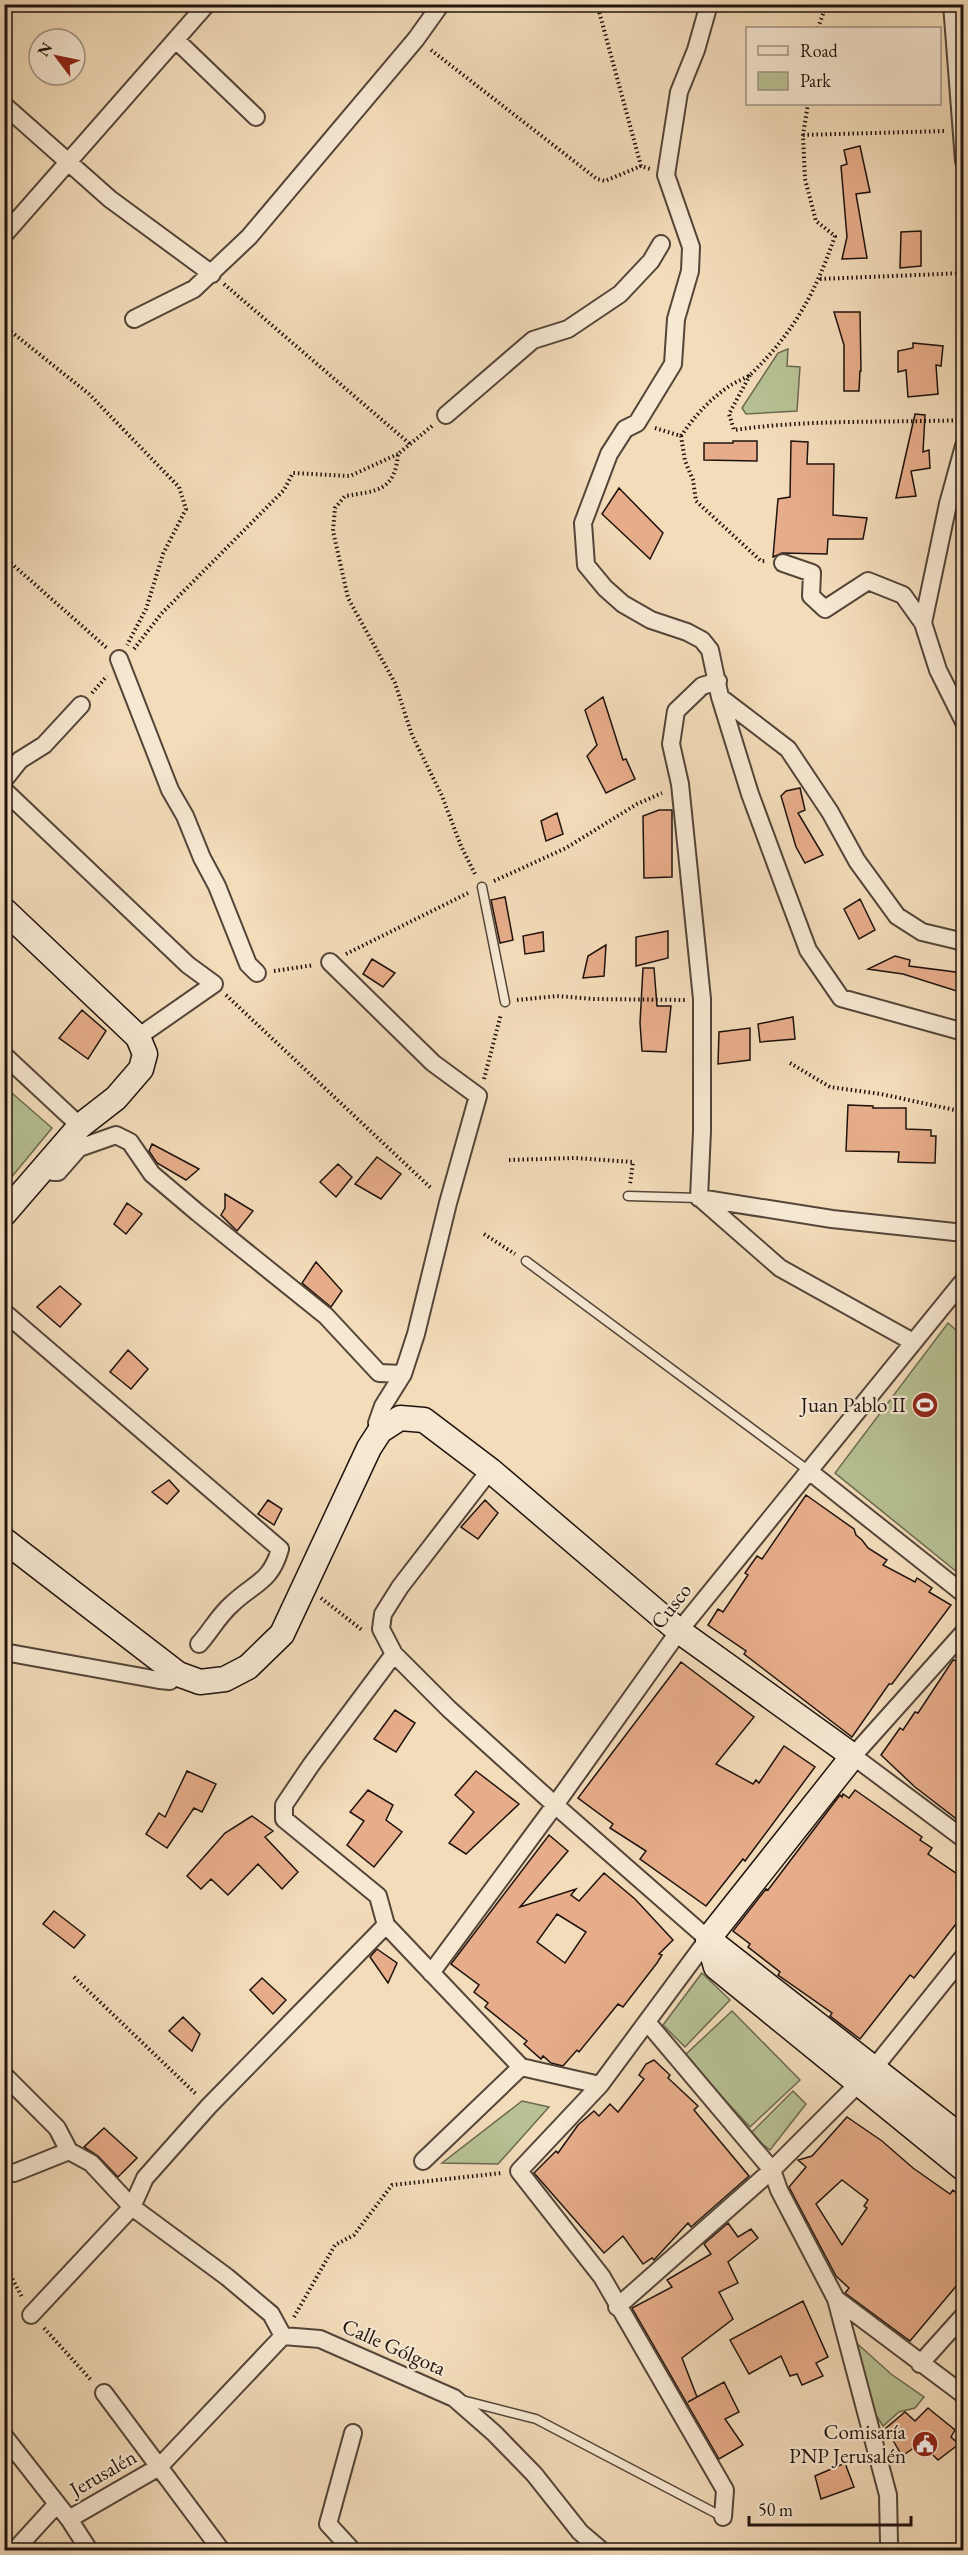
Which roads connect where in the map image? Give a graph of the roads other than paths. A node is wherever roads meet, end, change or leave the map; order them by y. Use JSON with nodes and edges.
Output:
{"nodes":[{"id":1,"x":441,"y":4,"type":"edge"},
{"id":2,"x":709,"y":4,"type":"edge"},
{"id":3,"x":952,"y":6,"type":"edge"},
{"id":4,"x":200,"y":7,"type":"edge"},
{"id":5,"x":176,"y":40,"type":"junction"},
{"id":6,"x":4,"y":105,"type":"edge"},
{"id":7,"x":256,"y":117,"type":"dead end"},
{"id":8,"x":68,"y":160,"type":"junction"},
{"id":9,"x":963,"y":161,"type":"edge"},
{"id":10,"x":4,"y":235,"type":"edge"},
{"id":11,"x":661,"y":244,"type":"dead end"},
{"id":12,"x":212,"y":274,"type":"junction"},
{"id":13,"x":134,"y":319,"type":"dead end"},
{"id":14,"x":446,"y":416,"type":"road end"},
{"id":15,"x":963,"y":446,"type":"edge"},
{"id":16,"x":783,"y":563,"type":"road end"},
{"id":17,"x":923,"y":623,"type":"junction"},
{"id":18,"x":125,"y":656,"type":"road end"},
{"id":19,"x":713,"y":688,"type":"junction"},
{"id":20,"x":81,"y":705,"type":"road end"},
{"id":21,"x":963,"y":722,"type":"edge"},
{"id":22,"x":4,"y":780,"type":"edge"},
{"id":23,"x":4,"y":790,"type":"edge"},
{"id":24,"x":482,"y":887,"type":"road end"},
{"id":25,"x":4,"y":910,"type":"edge"},
{"id":26,"x":963,"y":942,"type":"edge"},
{"id":27,"x":330,"y":962,"type":"road end"},
{"id":28,"x":257,"y":974,"type":"road end"},
{"id":29,"x":504,"y":1002,"type":"road end"},
{"id":30,"x":963,"y":1032,"type":"edge"},
{"id":31,"x":138,"y":1037,"type":"junction"},
{"id":32,"x":4,"y":1055,"type":"edge"},
{"id":33,"x":80,"y":1126,"type":"junction"},
{"id":34,"x":46,"y":1166,"type":"junction"},
{"id":35,"x":628,"y":1196,"type":"road end"},
{"id":36,"x":699,"y":1198,"type":"junction"},
{"id":37,"x":4,"y":1214,"type":"edge"},
{"id":38,"x":963,"y":1233,"type":"edge"},
{"id":39,"x":526,"y":1261,"type":"road end"},
{"id":40,"x":963,"y":1280,"type":"edge"},
{"id":41,"x":956,"y":1302,"type":"edge"},
{"id":42,"x":4,"y":1312,"type":"edge"},
{"id":43,"x":913,"y":1342,"type":"junction"},
{"id":44,"x":403,"y":1374,"type":"junction"},
{"id":45,"x":380,"y":1431,"type":"junction"},
{"id":46,"x":490,"y":1470,"type":"junction"},
{"id":47,"x":809,"y":1470,"type":"junction"},
{"id":48,"x":4,"y":1540,"type":"edge"},
{"id":49,"x":963,"y":1594,"type":"edge"},
{"id":50,"x":679,"y":1631,"type":"junction"},
{"id":51,"x":963,"y":1632,"type":"edge"},
{"id":52,"x":199,"y":1644,"type":"dead end"},
{"id":53,"x":4,"y":1652,"type":"edge"},
{"id":54,"x":394,"y":1654,"type":"junction"},
{"id":55,"x":178,"y":1674,"type":"junction"},
{"id":56,"x":853,"y":1756,"type":"junction"},
{"id":57,"x":555,"y":1805,"type":"junction"},
{"id":58,"x":963,"y":1839,"type":"edge"},
{"id":59,"x":386,"y":1925,"type":"junction"},
{"id":60,"x":708,"y":1939,"type":"junction"},
{"id":61,"x":963,"y":1956,"type":"edge"},
{"id":62,"x":431,"y":1973,"type":"junction"},
{"id":63,"x":647,"y":2022,"type":"junction"},
{"id":64,"x":521,"y":2067,"type":"junction"},
{"id":65,"x":4,"y":2075,"type":"edge"},
{"id":66,"x":865,"y":2076,"type":"junction"},
{"id":67,"x":600,"y":2085,"type":"junction"},
{"id":68,"x":963,"y":2139,"type":"edge"},
{"id":69,"x":69,"y":2151,"type":"junction"},
{"id":70,"x":423,"y":2161,"type":"dead end"},
{"id":71,"x":963,"y":2169,"type":"edge"},
{"id":72,"x":772,"y":2170,"type":"junction"},
{"id":73,"x":4,"y":2172,"type":"edge"},
{"id":74,"x":132,"y":2207,"type":"junction"},
{"id":75,"x":836,"y":2299,"type":"junction"},
{"id":76,"x":617,"y":2307,"type":"junction"},
{"id":77,"x":32,"y":2314,"type":"road end"},
{"id":78,"x":963,"y":2315,"type":"edge"},
{"id":79,"x":283,"y":2336,"type":"junction"},
{"id":80,"x":920,"y":2364,"type":"junction"},
{"id":81,"x":104,"y":2393,"type":"road end"},
{"id":82,"x":963,"y":2395,"type":"edge"},
{"id":83,"x":454,"y":2398,"type":"junction"},
{"id":84,"x":353,"y":2433,"type":"dead end"},
{"id":85,"x":4,"y":2436,"type":"edge"},
{"id":86,"x":159,"y":2467,"type":"junction"},
{"id":87,"x":57,"y":2504,"type":"junction"},
{"id":88,"x":723,"y":2517,"type":"joint"},
{"id":89,"x":69,"y":2519,"type":"junction"},
{"id":90,"x":889,"y":2543,"type":"dead end"},
{"id":91,"x":15,"y":2550,"type":"edge"},
{"id":92,"x":90,"y":2550,"type":"edge"},
{"id":93,"x":221,"y":2550,"type":"edge"},
{"id":94,"x":352,"y":2550,"type":"edge"},
{"id":95,"x":601,"y":2550,"type":"edge"}],
"edges":[{"from":1,"to":12,"type":"street"},
{"from":2,"to":19,"type":"street"},
{"from":3,"to":9,"type":"street"},
{"from":4,"to":5,"type":"street"},
{"from":5,"to":7,"type":"street"},
{"from":5,"to":8,"type":"street"},
{"from":6,"to":8,"type":"street"},
{"from":8,"to":10,"type":"street"},
{"from":8,"to":12,"type":"street"},
{"from":11,"to":14,"type":"street"},
{"from":12,"to":13,"type":"street"},
{"from":15,"to":17,"type":"street"},
{"from":16,"to":17,"type":"street"},
{"from":17,"to":21,"type":"street"},
{"from":18,"to":28,"type":"street"},
{"from":19,"to":26,"type":"street"},
{"from":19,"to":30,"type":"street"},
{"from":19,"to":36,"type":"street"},
{"from":20,"to":22,"type":"street"},
{"from":23,"to":31,"type":"street"},
{"from":24,"to":29,"type":"lane"},
{"from":25,"to":31,"type":"street"},
{"from":27,"to":44,"type":"street"},
{"from":31,"to":33,"type":"street"},
{"from":32,"to":33,"type":"street"},
{"from":33,"to":34,"type":"street"},
{"from":34,"to":37,"type":"street"},
{"from":34,"to":44,"type":"street"},
{"from":35,"to":36,"type":"lane"},
{"from":36,"to":38,"type":"street"},
{"from":36,"to":43,"type":"street"},
{"from":39,"to":47,"type":"lane"},
{"from":40,"to":41,"type":"street","name":"Cusco"},
{"from":41,"to":43,"type":"street","name":"Cusco"},
{"from":42,"to":52,"type":"street"},
{"from":43,"to":47,"type":"street","name":"Cusco"},
{"from":44,"to":45,"type":"street"},
{"from":45,"to":46,"type":"street"},
{"from":45,"to":55,"type":"street"},
{"from":46,"to":50,"type":"street"},
{"from":46,"to":54,"type":"street"},
{"from":47,"to":49,"type":"street"},
{"from":47,"to":50,"type":"street","name":"Cusco"},
{"from":48,"to":55,"type":"street"},
{"from":50,"to":56,"type":"street"},
{"from":50,"to":57,"type":"street","name":"Cusco"},
{"from":51,"to":56,"type":"street"},
{"from":53,"to":55,"type":"street"},
{"from":54,"to":57,"type":"street"},
{"from":54,"to":59,"type":"street"},
{"from":56,"to":58,"type":"street"},
{"from":56,"to":60,"type":"street"},
{"from":57,"to":60,"type":"street"},
{"from":57,"to":62,"type":"street","name":"Cusco"},
{"from":59,"to":62,"type":"street"},
{"from":59,"to":74,"type":"street"},
{"from":60,"to":63,"type":"street"},
{"from":60,"to":66,"type":"street"},
{"from":61,"to":66,"type":"street"},
{"from":62,"to":64,"type":"street"},
{"from":63,"to":67,"type":"street"},
{"from":63,"to":72,"type":"street"},
{"from":64,"to":67,"type":"street"},
{"from":64,"to":70,"type":"street"},
{"from":65,"to":69,"type":"street"},
{"from":66,"to":68,"type":"street"},
{"from":66,"to":71,"type":"street"},
{"from":66,"to":72,"type":"street"},
{"from":67,"to":76,"type":"street"},
{"from":69,"to":73,"type":"street"},
{"from":69,"to":74,"type":"street"},
{"from":72,"to":75,"type":"street"},
{"from":72,"to":76,"type":"street"},
{"from":74,"to":77,"type":"street"},
{"from":74,"to":79,"type":"street"},
{"from":75,"to":80,"type":"street"},
{"from":75,"to":90,"type":"street"},
{"from":76,"to":88,"type":"street"},
{"from":78,"to":80,"type":"street"},
{"from":79,"to":83,"type":"street","name":"Calle Gólgota"},
{"from":79,"to":86,"type":"street"},
{"from":80,"to":82,"type":"street"},
{"from":81,"to":86,"type":"street"},
{"from":83,"to":88,"type":"lane"},
{"from":83,"to":95,"type":"street","name":"Calle Gólgota"},
{"from":84,"to":94,"type":"street"},
{"from":85,"to":87,"type":"street"},
{"from":86,"to":89,"type":"street","name":"Jerusalén"},
{"from":86,"to":93,"type":"street"},
{"from":87,"to":89,"type":"street"},
{"from":87,"to":91,"type":"street"},
{"from":89,"to":92,"type":"street"}]}
